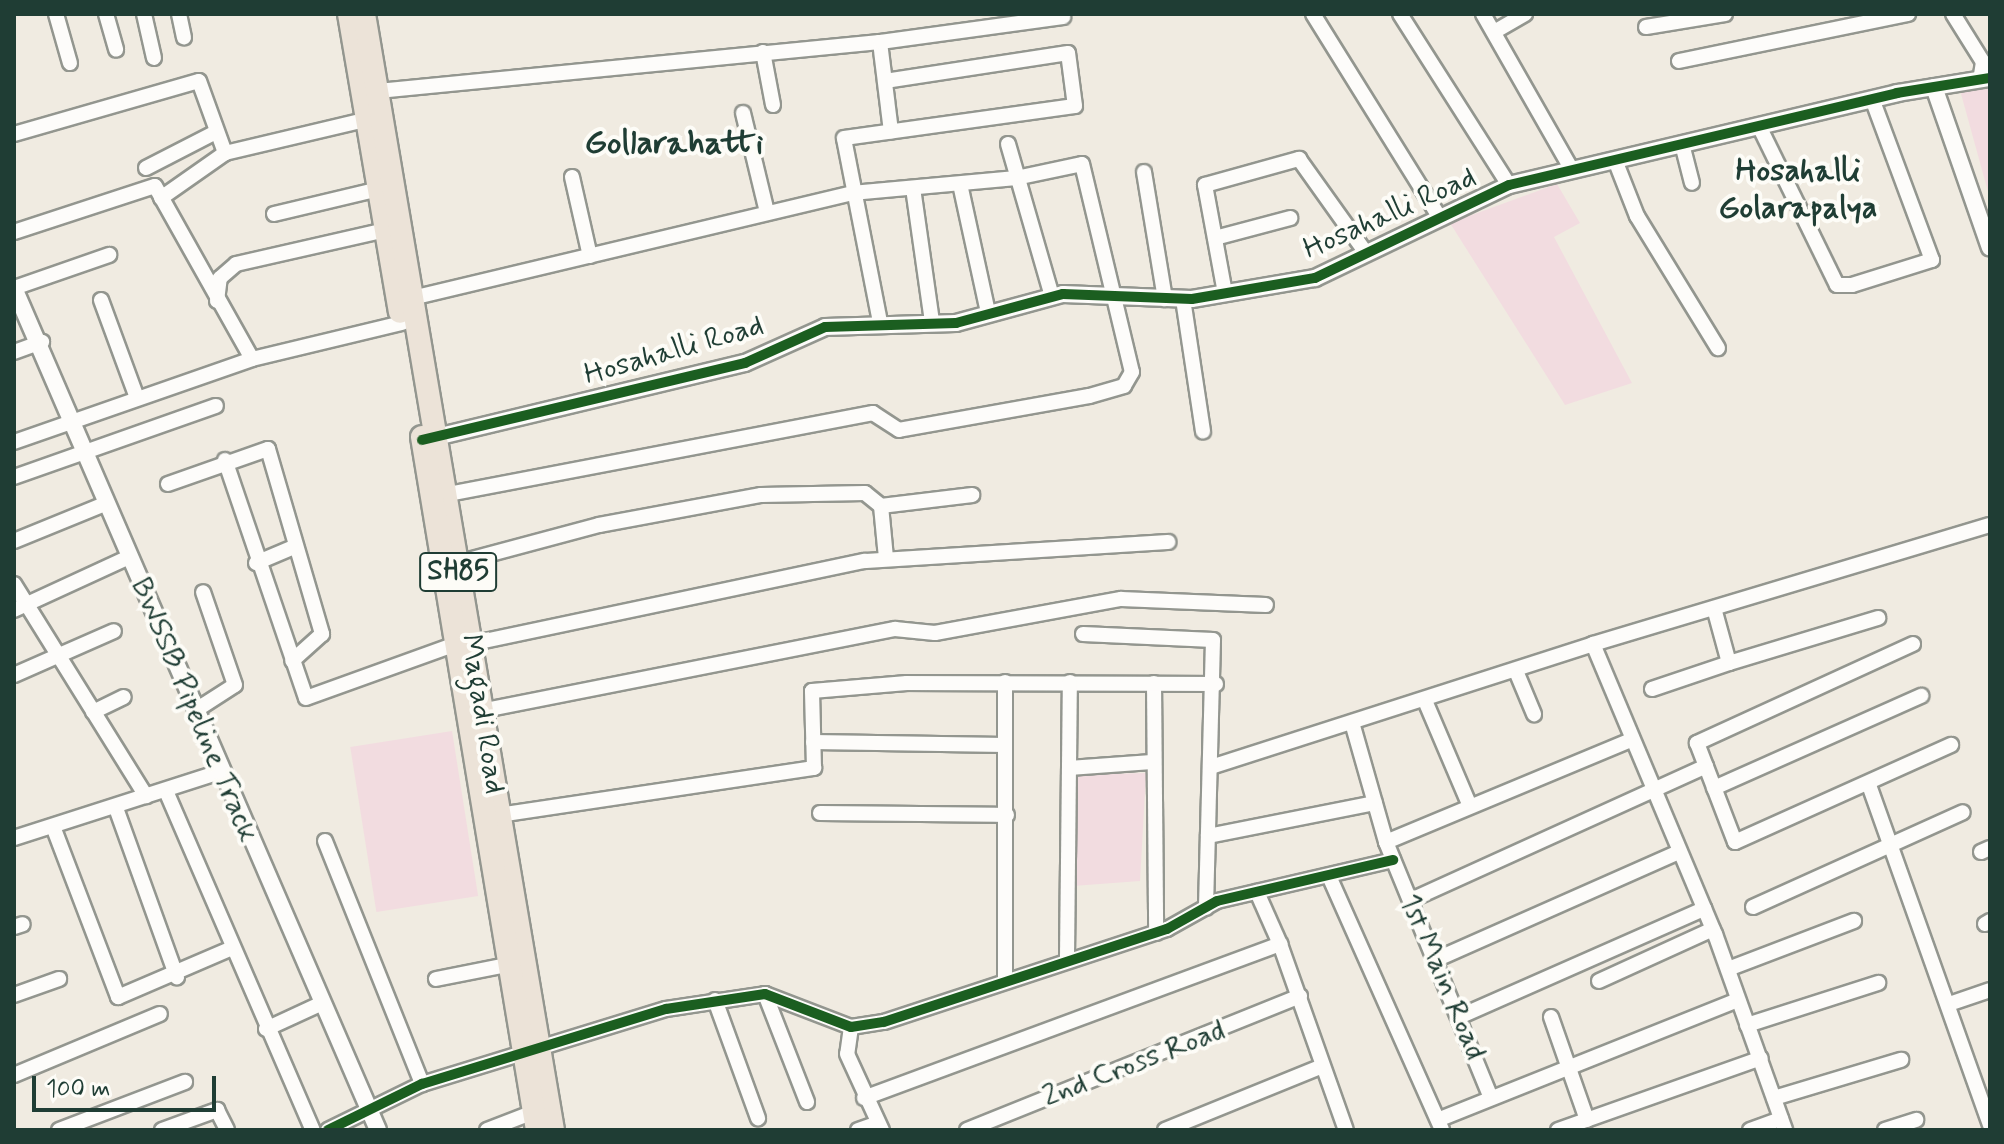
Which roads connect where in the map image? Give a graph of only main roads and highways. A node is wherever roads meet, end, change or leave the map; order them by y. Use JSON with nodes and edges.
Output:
{"nodes":[{"id":1,"x":349,"y":14,"type":"edge"},
{"id":2,"x":364,"y":14,"type":"edge"},
{"id":3,"x":429,"y":439,"type":"junction"},
{"id":4,"x":462,"y":645,"type":"junction"},
{"id":5,"x":490,"y":816,"type":"junction"},
{"id":6,"x":530,"y":1046,"type":"junction"},
{"id":7,"x":535,"y":1121,"type":"edge"},
{"id":8,"x":553,"y":1130,"type":"edge"}],
"edges":[{"from":1,"to":3,"type":"main road","name":"Magadi Road","number":"SH85"},
{"from":2,"to":3,"type":"main road","name":"Magadi Road","number":"SH85"},
{"from":3,"to":4,"type":"main road","name":"Magadi Road","number":"SH85"},
{"from":3,"to":4,"type":"main road","name":"Magadi Road","number":"SH85"},
{"from":4,"to":5,"type":"main road","name":"Magadi Road","number":"SH85"},
{"from":4,"to":5,"type":"main road","name":"Magadi Road","number":"SH85"},
{"from":5,"to":6,"type":"main road","name":"Magadi Road","number":"SH85"},
{"from":6,"to":7,"type":"main road","name":"Magadi Road","number":"SH85"},
{"from":6,"to":8,"type":"main road","name":"Magadi Road","number":"SH85"}]}
